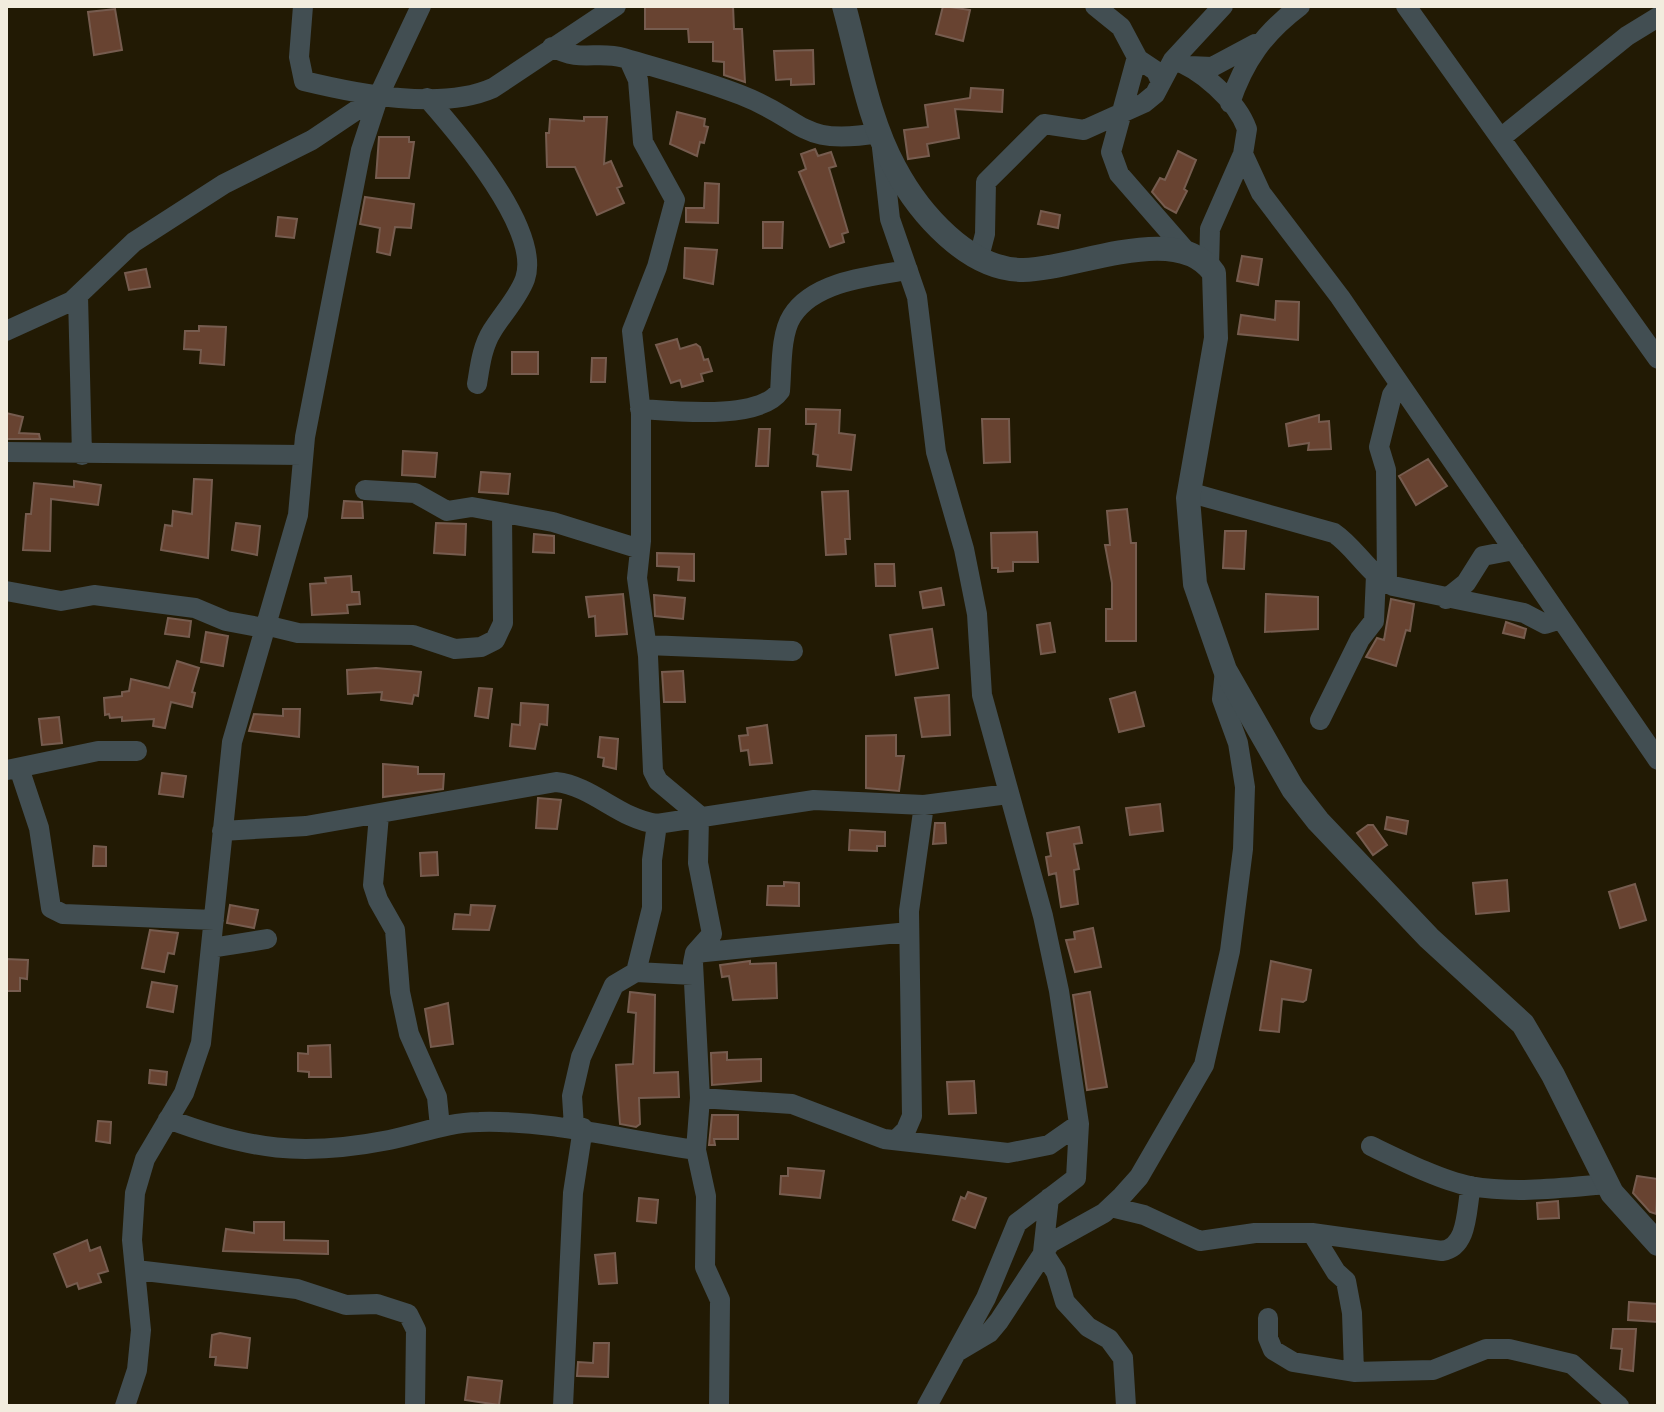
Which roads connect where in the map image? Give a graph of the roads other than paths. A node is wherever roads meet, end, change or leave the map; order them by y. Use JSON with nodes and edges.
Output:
{"nodes":[{"id":1,"x":303,"y":6,"type":"edge"},
{"id":2,"x":421,"y":6,"type":"edge"},
{"id":3,"x":616,"y":6,"type":"edge"},
{"id":4,"x":844,"y":6,"type":"edge"},
{"id":5,"x":1095,"y":6,"type":"edge"},
{"id":6,"x":1223,"y":6,"type":"edge"},
{"id":7,"x":1300,"y":6,"type":"edge"},
{"id":8,"x":1406,"y":6,"type":"edge"},
{"id":9,"x":1116,"y":14,"type":"edge"},
{"id":10,"x":1658,"y":17,"type":"edge"},
{"id":11,"x":1259,"y":42,"type":"junction"},
{"id":12,"x":552,"y":47,"type":"junction"},
{"id":13,"x":1137,"y":57,"type":"junction"},
{"id":14,"x":629,"y":60,"type":"junction"},
{"id":15,"x":1181,"y":63,"type":"junction"},
{"id":16,"x":1161,"y":82,"type":"junction"},
{"id":17,"x":379,"y":95,"type":"junction"},
{"id":18,"x":427,"y":98,"type":"junction"},
{"id":19,"x":1230,"y":103,"type":"junction"},
{"id":20,"x":1121,"y":112,"type":"junction"},
{"id":21,"x":880,"y":136,"type":"junction"},
{"id":22,"x":1502,"y":137,"type":"junction"},
{"id":23,"x":1243,"y":154,"type":"junction"},
{"id":24,"x":1187,"y":252,"type":"junction"},
{"id":25,"x":979,"y":257,"type":"junction"},
{"id":26,"x":1209,"y":267,"type":"junction"},
{"id":27,"x":908,"y":270,"type":"junction"},
{"id":28,"x":78,"y":296,"type":"junction"},
{"id":29,"x":6,"y":331,"type":"edge"},
{"id":30,"x":1658,"y":359,"type":"edge"},
{"id":31,"x":477,"y":384,"type":"dead end"},
{"id":32,"x":1399,"y":385,"type":"junction"},
{"id":33,"x":640,"y":409,"type":"junction"},
{"id":34,"x":6,"y":452,"type":"edge"},
{"id":35,"x":82,"y":455,"type":"junction"},
{"id":36,"x":303,"y":455,"type":"junction"},
{"id":37,"x":365,"y":490,"type":"dead end"},
{"id":38,"x":1188,"y":492,"type":"junction"},
{"id":39,"x":502,"y":513,"type":"junction"},
{"id":40,"x":640,"y":549,"type":"junction"},
{"id":41,"x":1514,"y":550,"type":"junction"},
{"id":42,"x":1381,"y":579,"type":"junction"},
{"id":43,"x":6,"y":591,"type":"edge"},
{"id":44,"x":1446,"y":599,"type":"junction"},
{"id":45,"x":1561,"y":619,"type":"junction"},
{"id":46,"x":265,"y":626,"type":"junction"},
{"id":47,"x":647,"y":645,"type":"junction"},
{"id":48,"x":793,"y":651,"type":"dead end"},
{"id":49,"x":1225,"y":670,"type":"junction"},
{"id":50,"x":1320,"y":720,"type":"dead end"},
{"id":51,"x":137,"y":751,"type":"dead end"},
{"id":52,"x":1658,"y":760,"type":"edge"},
{"id":53,"x":12,"y":769,"type":"edge"},
{"id":54,"x":1008,"y":794,"type":"junction"},
{"id":55,"x":924,"y":805,"type":"junction"},
{"id":56,"x":379,"y":815,"type":"junction"},
{"id":57,"x":700,"y":817,"type":"junction"},
{"id":58,"x":657,"y":824,"type":"junction"},
{"id":59,"x":222,"y":831,"type":"junction"},
{"id":60,"x":214,"y":920,"type":"junction"},
{"id":61,"x":909,"y":932,"type":"junction"},
{"id":62,"x":267,"y":939,"type":"dead end"},
{"id":63,"x":211,"y":948,"type":"junction"},
{"id":64,"x":695,"y":953,"type":"junction"},
{"id":65,"x":636,"y":972,"type":"junction"},
{"id":66,"x":693,"y":975,"type":"junction"},
{"id":67,"x":700,"y":1098,"type":"junction"},
{"id":68,"x":168,"y":1119,"type":"junction"},
{"id":69,"x":1079,"y":1124,"type":"junction"},
{"id":70,"x":440,"y":1127,"type":"junction"},
{"id":71,"x":578,"y":1128,"type":"junction"},
{"id":72,"x":896,"y":1140,"type":"junction"},
{"id":73,"x":1371,"y":1146,"type":"dead end"},
{"id":74,"x":696,"y":1150,"type":"junction"},
{"id":75,"x":1607,"y":1184,"type":"junction"},
{"id":76,"x":1471,"y":1186,"type":"junction"},
{"id":77,"x":1049,"y":1198,"type":"junction"},
{"id":78,"x":1111,"y":1207,"type":"junction"},
{"id":79,"x":1312,"y":1233,"type":"junction"},
{"id":80,"x":1658,"y":1244,"type":"edge"},
{"id":81,"x":1043,"y":1252,"type":"junction"},
{"id":82,"x":136,"y":1270,"type":"junction"},
{"id":83,"x":1268,"y":1318,"type":"dead end"},
{"id":84,"x":957,"y":1352,"type":"junction"},
{"id":85,"x":1354,"y":1372,"type":"junction"},
{"id":86,"x":125,"y":1406,"type":"edge"},
{"id":87,"x":415,"y":1406,"type":"edge"},
{"id":88,"x":563,"y":1406,"type":"edge"},
{"id":89,"x":719,"y":1406,"type":"edge"},
{"id":90,"x":927,"y":1406,"type":"edge"},
{"id":91,"x":1126,"y":1406,"type":"edge"},
{"id":92,"x":1619,"y":1406,"type":"edge"}],
"edges":[{"from":1,"to":17,"type":"street"},
{"from":2,"to":17,"type":"street"},
{"from":3,"to":12,"type":"street"},
{"from":4,"to":21,"type":"street"},
{"from":5,"to":9,"type":"street"},
{"from":6,"to":15,"type":"street"},
{"from":7,"to":11,"type":"street"},
{"from":8,"to":22,"type":"street"},
{"from":9,"to":13,"type":"street"},
{"from":10,"to":22,"type":"street"},
{"from":11,"to":15,"type":"street"},
{"from":11,"to":19,"type":"street"},
{"from":12,"to":14,"type":"street"},
{"from":12,"to":18,"type":"street"},
{"from":13,"to":16,"type":"street"},
{"from":13,"to":20,"type":"street"},
{"from":14,"to":21,"type":"street"},
{"from":14,"to":33,"type":"street"},
{"from":15,"to":16,"type":"street"},
{"from":15,"to":19,"type":"street"},
{"from":16,"to":20,"type":"street"},
{"from":17,"to":18,"type":"street"},
{"from":17,"to":28,"type":"street"},
{"from":17,"to":36,"type":"street"},
{"from":18,"to":31,"type":"street"},
{"from":19,"to":23,"type":"street"},
{"from":20,"to":24,"type":"street"},
{"from":20,"to":25,"type":"street"},
{"from":21,"to":25,"type":"street"},
{"from":21,"to":27,"type":"street"},
{"from":22,"to":30,"type":"street"},
{"from":23,"to":26,"type":"street"},
{"from":23,"to":32,"type":"street"},
{"from":24,"to":25,"type":"street"},
{"from":24,"to":26,"type":"street"},
{"from":26,"to":38,"type":"street"},
{"from":27,"to":33,"type":"street"},
{"from":27,"to":54,"type":"street"},
{"from":28,"to":29,"type":"street"},
{"from":28,"to":35,"type":"street"},
{"from":32,"to":41,"type":"street"},
{"from":32,"to":42,"type":"street"},
{"from":33,"to":40,"type":"street"},
{"from":34,"to":35,"type":"street"},
{"from":35,"to":36,"type":"street"},
{"from":36,"to":46,"type":"street"},
{"from":37,"to":39,"type":"street"},
{"from":38,"to":42,"type":"street"},
{"from":38,"to":49,"type":"street"},
{"from":39,"to":40,"type":"street"},
{"from":39,"to":46,"type":"street"},
{"from":40,"to":47,"type":"street"},
{"from":41,"to":44,"type":"street"},
{"from":41,"to":45,"type":"street"},
{"from":42,"to":44,"type":"street"},
{"from":42,"to":50,"type":"street"},
{"from":43,"to":46,"type":"street"},
{"from":44,"to":45,"type":"street"},
{"from":45,"to":52,"type":"street"},
{"from":46,"to":59,"type":"street"},
{"from":47,"to":48,"type":"street"},
{"from":47,"to":57,"type":"street"},
{"from":49,"to":75,"type":"street"},
{"from":49,"to":78,"type":"street"},
{"from":51,"to":53,"type":"street"},
{"from":53,"to":60,"type":"street"},
{"from":54,"to":55,"type":"street"},
{"from":54,"to":69,"type":"street"},
{"from":55,"to":57,"type":"street"},
{"from":55,"to":61,"type":"street"},
{"from":56,"to":58,"type":"street"},
{"from":56,"to":59,"type":"street"},
{"from":56,"to":70,"type":"street"},
{"from":57,"to":58,"type":"street"},
{"from":57,"to":64,"type":"street"},
{"from":58,"to":65,"type":"street"},
{"from":59,"to":60,"type":"street"},
{"from":60,"to":63,"type":"street"},
{"from":61,"to":64,"type":"street"},
{"from":61,"to":72,"type":"street"},
{"from":62,"to":63,"type":"street"},
{"from":63,"to":68,"type":"street"},
{"from":64,"to":66,"type":"street"},
{"from":65,"to":66,"type":"street"},
{"from":65,"to":71,"type":"street"},
{"from":66,"to":67,"type":"street"},
{"from":67,"to":72,"type":"street"},
{"from":67,"to":74,"type":"street"},
{"from":68,"to":70,"type":"street"},
{"from":68,"to":82,"type":"street"},
{"from":69,"to":72,"type":"street"},
{"from":69,"to":77,"type":"street"},
{"from":70,"to":71,"type":"street"},
{"from":71,"to":74,"type":"street"},
{"from":71,"to":88,"type":"street"},
{"from":73,"to":76,"type":"street"},
{"from":74,"to":89,"type":"street"},
{"from":75,"to":76,"type":"street"},
{"from":75,"to":80,"type":"street"},
{"from":76,"to":79,"type":"street"},
{"from":77,"to":81,"type":"street"},
{"from":77,"to":84,"type":"street"},
{"from":78,"to":79,"type":"street"},
{"from":78,"to":81,"type":"street"},
{"from":79,"to":85,"type":"street"},
{"from":81,"to":84,"type":"street"},
{"from":81,"to":91,"type":"street"},
{"from":82,"to":86,"type":"street"},
{"from":82,"to":87,"type":"street"},
{"from":83,"to":85,"type":"street"},
{"from":84,"to":90,"type":"street"},
{"from":85,"to":92,"type":"street"}]}
